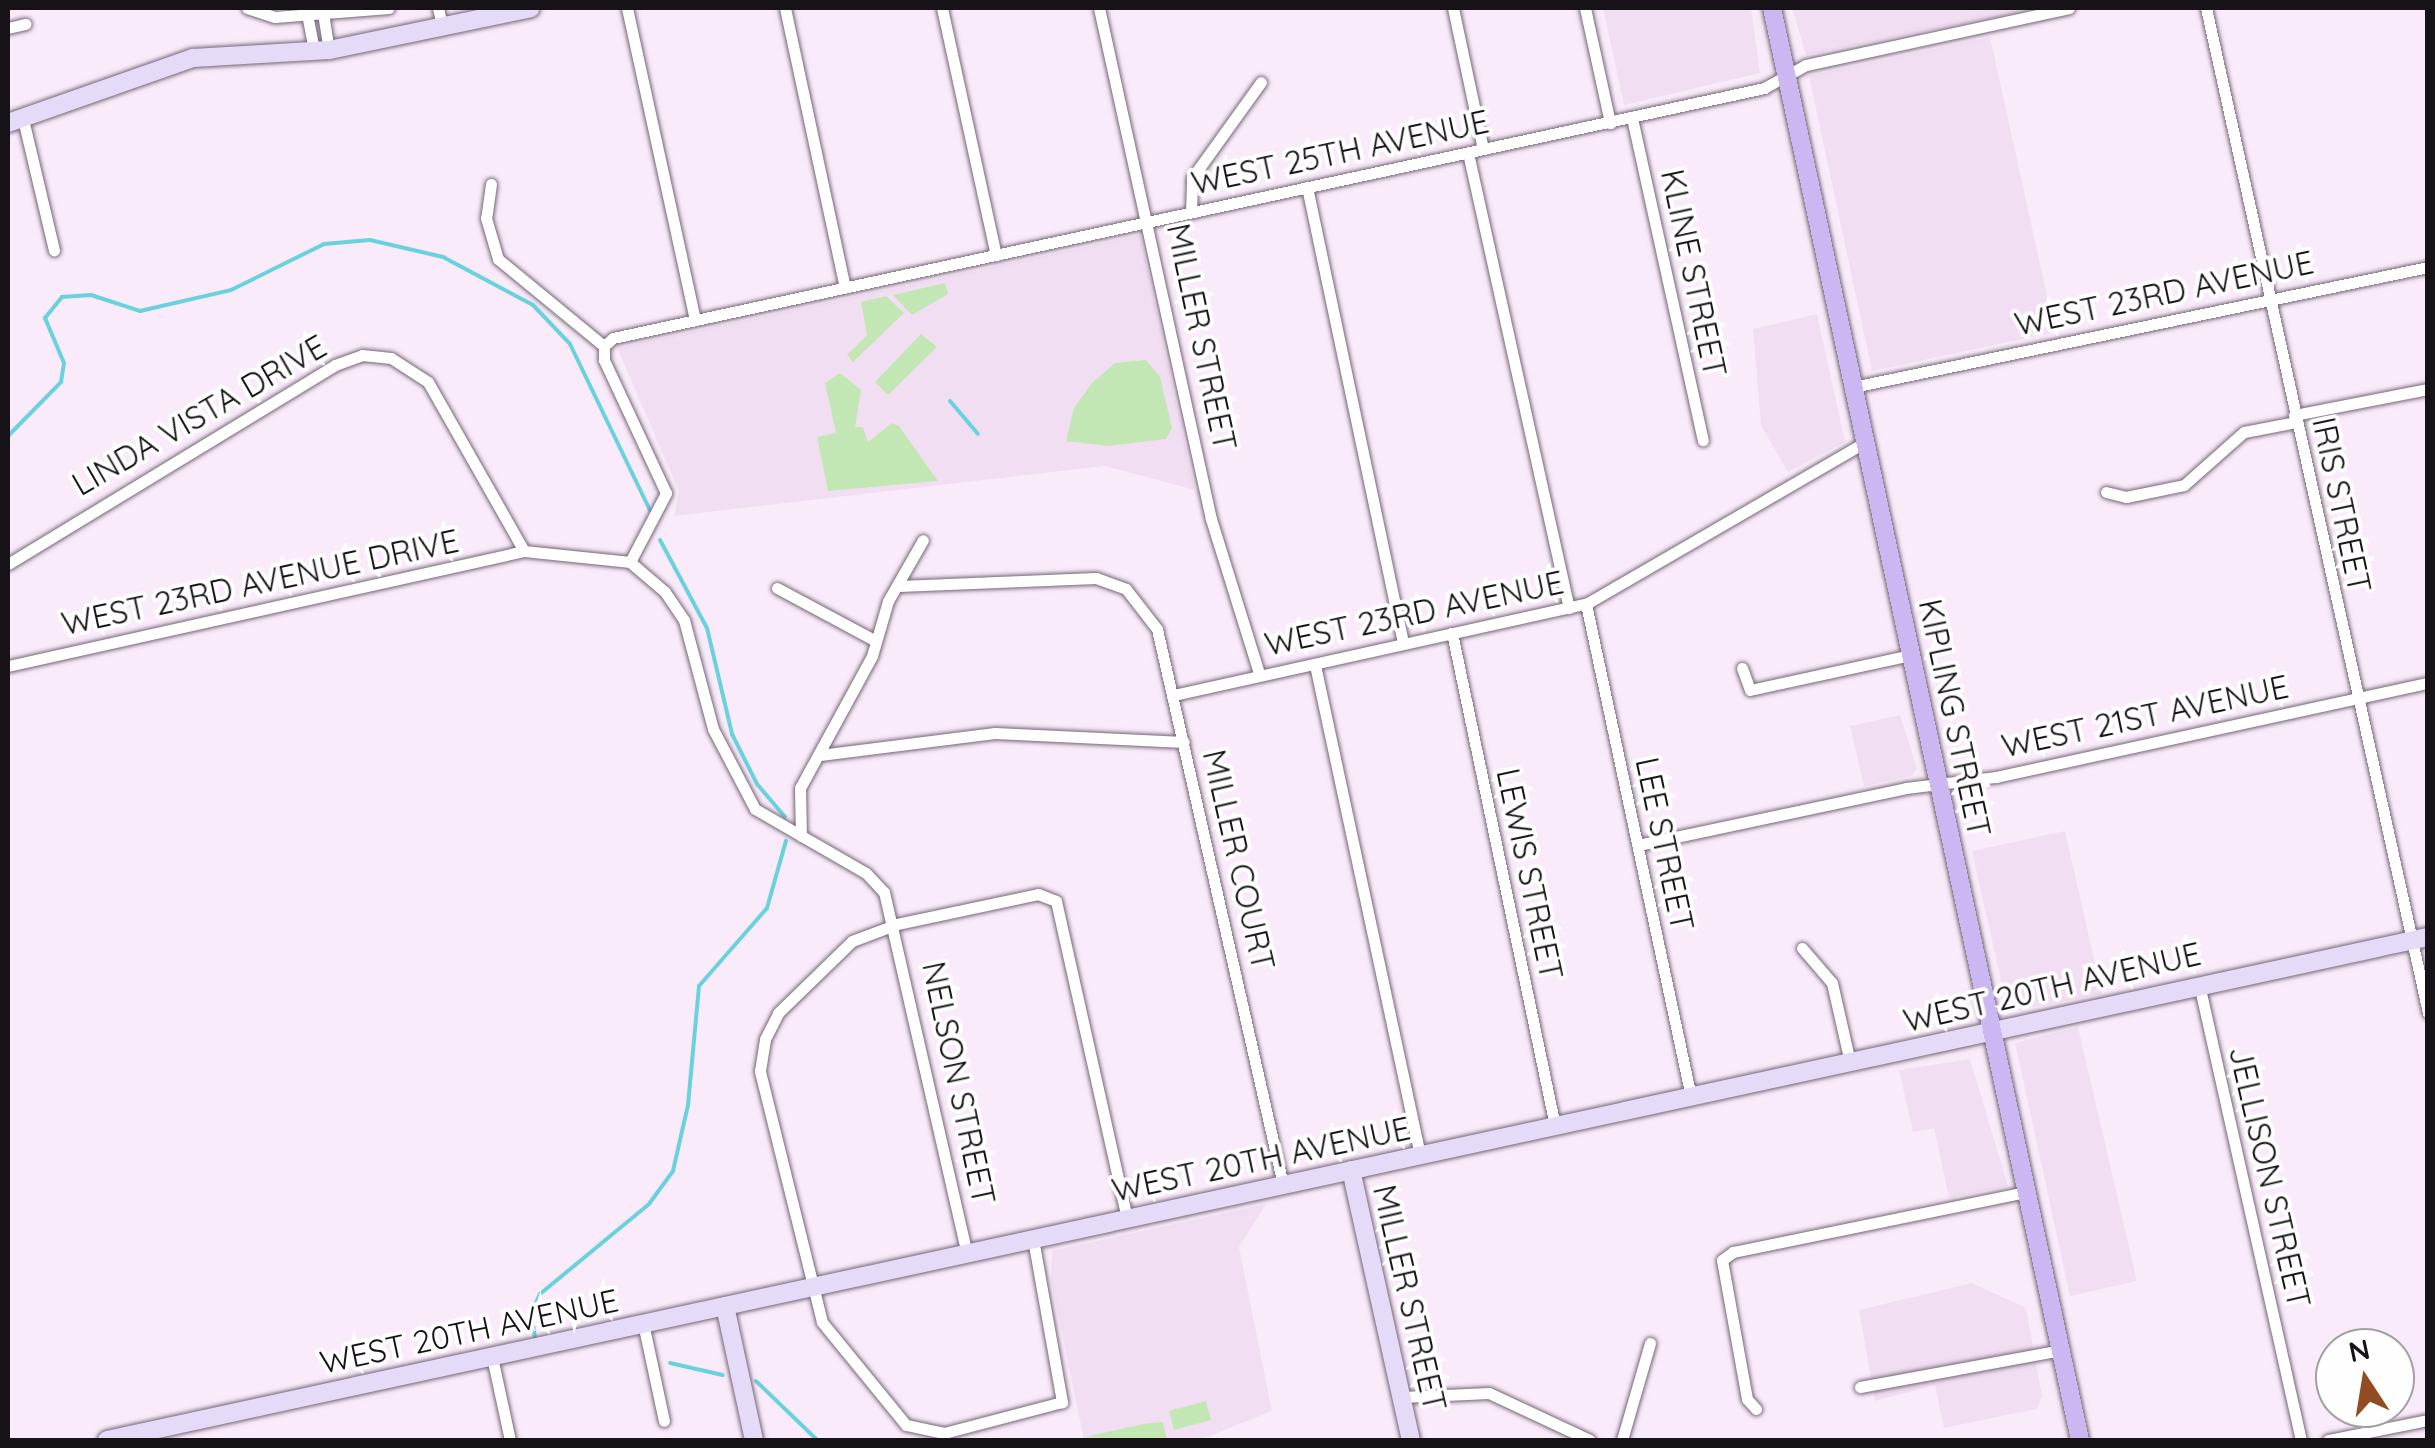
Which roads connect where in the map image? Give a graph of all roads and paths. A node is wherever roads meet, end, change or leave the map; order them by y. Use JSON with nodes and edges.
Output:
{"nodes":[{"id":1,"x":246,"y":8,"type":"edge"},
{"id":2,"x":389,"y":8,"type":"edge"},
{"id":3,"x":531,"y":8,"type":"edge"},
{"id":4,"x":628,"y":8,"type":"edge"},
{"id":5,"x":786,"y":8,"type":"edge"},
{"id":6,"x":942,"y":8,"type":"edge"},
{"id":7,"x":1099,"y":8,"type":"edge"},
{"id":8,"x":1453,"y":8,"type":"edge"},
{"id":9,"x":1585,"y":8,"type":"edge"},
{"id":10,"x":1772,"y":8,"type":"edge"},
{"id":11,"x":2069,"y":8,"type":"edge"},
{"id":12,"x":2206,"y":8,"type":"edge"},
{"id":13,"x":323,"y":13,"type":"junction"},
{"id":14,"x":308,"y":14,"type":"junction"},
{"id":15,"x":440,"y":17,"type":"edge"},
{"id":16,"x":26,"y":24,"type":"dead end"},
{"id":17,"x":8,"y":28,"type":"edge"},
{"id":18,"x":321,"y":50,"type":"junction"},
{"id":19,"x":1786,"y":77,"type":"junction"},
{"id":20,"x":1261,"y":82,"type":"dead end"},
{"id":21,"x":1632,"y":118,"type":"junction"},
{"id":22,"x":16,"y":121,"type":"edge"},
{"id":23,"x":1610,"y":123,"type":"junction"},
{"id":24,"x":1483,"y":148,"type":"junction"},
{"id":25,"x":1468,"y":152,"type":"junction"},
{"id":26,"x":490,"y":184,"type":"dead end"},
{"id":27,"x":1307,"y":187,"type":"junction"},
{"id":28,"x":1191,"y":212,"type":"junction"},
{"id":29,"x":1146,"y":222,"type":"junction"},
{"id":30,"x":54,"y":250,"type":"dead end"},
{"id":31,"x":996,"y":255,"type":"junction"},
{"id":32,"x":2428,"y":267,"type":"edge"},
{"id":33,"x":844,"y":287,"type":"junction"},
{"id":34,"x":2270,"y":299,"type":"junction"},
{"id":35,"x":695,"y":320,"type":"junction"},
{"id":36,"x":604,"y":346,"type":"junction"},
{"id":37,"x":1853,"y":386,"type":"junction"},
{"id":38,"x":2428,"y":389,"type":"edge"},
{"id":39,"x":2295,"y":419,"type":"junction"},
{"id":40,"x":1703,"y":440,"type":"dead end"},
{"id":41,"x":1865,"y":442,"type":"junction"},
{"id":42,"x":2106,"y":492,"type":"dead end"},
{"id":43,"x":924,"y":540,"type":"dead end"},
{"id":44,"x":524,"y":552,"type":"junction"},
{"id":45,"x":630,"y":562,"type":"junction"},
{"id":46,"x":8,"y":564,"type":"edge"},
{"id":47,"x":899,"y":586,"type":"junction"},
{"id":48,"x":777,"y":588,"type":"dead end"},
{"id":49,"x":1586,"y":604,"type":"junction"},
{"id":50,"x":1569,"y":608,"type":"junction"},
{"id":51,"x":1452,"y":633,"type":"junction"},
{"id":52,"x":876,"y":640,"type":"junction"},
{"id":53,"x":1404,"y":644,"type":"junction"},
{"id":54,"x":1910,"y":655,"type":"junction"},
{"id":55,"x":1315,"y":665,"type":"junction"},
{"id":56,"x":8,"y":666,"type":"edge"},
{"id":57,"x":1742,"y":668,"type":"dead end"},
{"id":58,"x":1260,"y":676,"type":"junction"},
{"id":59,"x":2428,"y":684,"type":"edge"},
{"id":60,"x":1174,"y":695,"type":"junction"},
{"id":61,"x":2356,"y":699,"type":"junction"},
{"id":62,"x":1184,"y":742,"type":"junction"},
{"id":63,"x":820,"y":755,"type":"junction"},
{"id":64,"x":1938,"y":783,"type":"junction"},
{"id":65,"x":800,"y":836,"type":"junction"},
{"id":66,"x":1638,"y":845,"type":"junction"},
{"id":67,"x":897,"y":924,"type":"junction"},
{"id":68,"x":2419,"y":939,"type":"edge"},
{"id":69,"x":1802,"y":948,"type":"dead end"},
{"id":70,"x":2199,"y":984,"type":"junction"},
{"id":71,"x":2428,"y":1013,"type":"edge"},
{"id":72,"x":1992,"y":1032,"type":"junction"},
{"id":73,"x":1850,"y":1062,"type":"junction"},
{"id":74,"x":1691,"y":1096,"type":"junction"},
{"id":75,"x":1555,"y":1126,"type":"junction"},
{"id":76,"x":1420,"y":1154,"type":"junction"},
{"id":77,"x":1351,"y":1170,"type":"junction"},
{"id":78,"x":1284,"y":1184,"type":"junction"},
{"id":79,"x":2026,"y":1192,"type":"junction"},
{"id":80,"x":1128,"y":1219,"type":"junction"},
{"id":81,"x":1033,"y":1239,"type":"junction"},
{"id":82,"x":967,"y":1253,"type":"junction"},
{"id":83,"x":809,"y":1287,"type":"junction"},
{"id":84,"x":725,"y":1306,"type":"junction"},
{"id":85,"x":643,"y":1323,"type":"junction"},
{"id":86,"x":1650,"y":1343,"type":"dead end"},
{"id":87,"x":2060,"y":1350,"type":"junction"},
{"id":88,"x":492,"y":1357,"type":"junction"},
{"id":89,"x":1860,"y":1387,"type":"dead end"},
{"id":90,"x":1402,"y":1397,"type":"junction"},
{"id":91,"x":1756,"y":1409,"type":"dead end"},
{"id":92,"x":2428,"y":1420,"type":"edge"},
{"id":93,"x":664,"y":1421,"type":"dead end"},
{"id":94,"x":107,"y":1440,"type":"edge"},
{"id":95,"x":510,"y":1440,"type":"edge"},
{"id":96,"x":754,"y":1440,"type":"edge"},
{"id":97,"x":1411,"y":1440,"type":"edge"},
{"id":98,"x":1590,"y":1440,"type":"edge"},
{"id":99,"x":1622,"y":1440,"type":"edge"},
{"id":100,"x":2080,"y":1440,"type":"edge"},
{"id":101,"x":2300,"y":1440,"type":"edge"},
{"id":102,"x":2328,"y":1440,"type":"edge"}],
"edges":[{"from":1,"to":14,"type":"street"},
{"from":2,"to":13,"type":"street"},
{"from":3,"to":15,"type":"street"},
{"from":4,"to":35,"type":"street"},
{"from":5,"to":33,"type":"street"},
{"from":6,"to":31,"type":"street"},
{"from":7,"to":29,"type":"street","name":"MILLER STREET"},
{"from":8,"to":24,"type":"street"},
{"from":9,"to":23,"type":"street"},
{"from":10,"to":19,"type":"main road","name":"KIPLING STREET"},
{"from":11,"to":19,"type":"street","name":"WEST 25TH AVENUE"},
{"from":12,"to":34,"type":"street","name":"IRIS STREET"},
{"from":13,"to":14,"type":"street"},
{"from":13,"to":18,"type":"street"},
{"from":14,"to":18,"type":"street"},
{"from":15,"to":18,"type":"street"},
{"from":16,"to":17,"type":"street"},
{"from":18,"to":22,"type":"street"},
{"from":19,"to":21,"type":"street","name":"WEST 25TH AVENUE"},
{"from":19,"to":37,"type":"main road","name":"KIPLING STREET"},
{"from":20,"to":28,"type":"street"},
{"from":21,"to":23,"type":"street","name":"WEST 25TH AVENUE"},
{"from":21,"to":40,"type":"street","name":"KLINE STREET"},
{"from":22,"to":30,"type":"street"},
{"from":23,"to":24,"type":"street","name":"WEST 25TH AVENUE"},
{"from":24,"to":25,"type":"street","name":"WEST 25TH AVENUE"},
{"from":25,"to":27,"type":"street","name":"WEST 25TH AVENUE"},
{"from":25,"to":50,"type":"street"},
{"from":26,"to":36,"type":"street"},
{"from":27,"to":28,"type":"street","name":"WEST 25TH AVENUE"},
{"from":27,"to":53,"type":"street"},
{"from":28,"to":29,"type":"street","name":"WEST 25TH AVENUE"},
{"from":29,"to":31,"type":"street","name":"WEST 25TH AVENUE"},
{"from":29,"to":58,"type":"street","name":"MILLER STREET"},
{"from":31,"to":33,"type":"street","name":"WEST 25TH AVENUE"},
{"from":32,"to":34,"type":"street","name":"WEST 23RD AVENUE"},
{"from":33,"to":35,"type":"street","name":"WEST 25TH AVENUE"},
{"from":34,"to":37,"type":"street","name":"WEST 23RD AVENUE"},
{"from":34,"to":39,"type":"street","name":"IRIS STREET"},
{"from":35,"to":36,"type":"street","name":"WEST 25TH AVENUE"},
{"from":36,"to":45,"type":"street"},
{"from":37,"to":41,"type":"main road","name":"KIPLING STREET"},
{"from":38,"to":39,"type":"street"},
{"from":39,"to":42,"type":"street"},
{"from":39,"to":61,"type":"street","name":"IRIS STREET"},
{"from":41,"to":49,"type":"street","name":"WEST 23RD AVENUE"},
{"from":41,"to":54,"type":"main road","name":"KIPLING STREET"},
{"from":43,"to":47,"type":"street"},
{"from":44,"to":45,"type":"street"},
{"from":44,"to":46,"type":"street","name":"LINDA VISTA DRIVE"},
{"from":44,"to":56,"type":"street","name":"WEST 23RD AVENUE DRIVE"},
{"from":45,"to":65,"type":"street"},
{"from":47,"to":52,"type":"street"},
{"from":47,"to":60,"type":"street","name":"MILLER COURT"},
{"from":48,"to":52,"type":"street"},
{"from":49,"to":50,"type":"street","name":"WEST 23RD AVENUE"},
{"from":49,"to":66,"type":"street","name":"LEE STREET"},
{"from":50,"to":51,"type":"street","name":"WEST 23RD AVENUE"},
{"from":51,"to":53,"type":"street","name":"WEST 23RD AVENUE"},
{"from":51,"to":75,"type":"street","name":"LEWIS STREET"},
{"from":52,"to":63,"type":"street"},
{"from":53,"to":55,"type":"street","name":"WEST 23RD AVENUE"},
{"from":54,"to":57,"type":"street"},
{"from":54,"to":64,"type":"main road","name":"KIPLING STREET"},
{"from":55,"to":58,"type":"street","name":"WEST 23RD AVENUE"},
{"from":55,"to":76,"type":"street","name":"MILLER STREET"},
{"from":58,"to":60,"type":"street","name":"WEST 23RD AVENUE"},
{"from":59,"to":61,"type":"street","name":"WEST 21ST AVENUE"},
{"from":60,"to":62,"type":"street","name":"MILLER COURT"},
{"from":61,"to":64,"type":"street","name":"WEST 21ST AVENUE"},
{"from":61,"to":68,"type":"street","name":"IRIS STREET"},
{"from":62,"to":63,"type":"street"},
{"from":62,"to":78,"type":"street","name":"MILLER COURT"},
{"from":63,"to":65,"type":"street"},
{"from":64,"to":66,"type":"street","name":"WEST 21ST AVENUE"},
{"from":64,"to":72,"type":"main road","name":"KIPLING STREET"},
{"from":65,"to":67,"type":"street"},
{"from":66,"to":74,"type":"street","name":"LEE STREET"},
{"from":67,"to":80,"type":"street"},
{"from":67,"to":82,"type":"street","name":"NELSON STREET"},
{"from":67,"to":83,"type":"street"},
{"from":68,"to":70,"type":"street","name":"WEST 20TH AVENUE"},
{"from":68,"to":71,"type":"street","name":"IRIS STREET"},
{"from":69,"to":73,"type":"street"},
{"from":70,"to":72,"type":"street","name":"WEST 20TH AVENUE"},
{"from":70,"to":101,"type":"street","name":"JELLISON STREET"},
{"from":72,"to":73,"type":"street","name":"WEST 20TH AVENUE"},
{"from":72,"to":79,"type":"main road","name":"KIPLING STREET"},
{"from":73,"to":74,"type":"street","name":"WEST 20TH AVENUE"},
{"from":74,"to":75,"type":"street","name":"WEST 20TH AVENUE"},
{"from":75,"to":76,"type":"street","name":"WEST 20TH AVENUE"},
{"from":76,"to":77,"type":"street","name":"WEST 20TH AVENUE"},
{"from":77,"to":78,"type":"street","name":"WEST 20TH AVENUE"},
{"from":77,"to":90,"type":"street","name":"MILLER STREET"},
{"from":78,"to":80,"type":"street","name":"WEST 20TH AVENUE"},
{"from":79,"to":87,"type":"main road","name":"KIPLING STREET"},
{"from":79,"to":91,"type":"street"},
{"from":80,"to":81,"type":"street","name":"WEST 20TH AVENUE"},
{"from":81,"to":82,"type":"street","name":"WEST 20TH AVENUE"},
{"from":81,"to":83,"type":"street","name":"NELSON STREET"},
{"from":82,"to":83,"type":"street","name":"WEST 20TH AVENUE"},
{"from":83,"to":84,"type":"street","name":"WEST 20TH AVENUE"},
{"from":84,"to":85,"type":"street","name":"WEST 20TH AVENUE"},
{"from":84,"to":96,"type":"street"},
{"from":85,"to":88,"type":"street","name":"WEST 20TH AVENUE"},
{"from":85,"to":93,"type":"street"},
{"from":86,"to":99,"type":"street"},
{"from":87,"to":89,"type":"street"},
{"from":87,"to":100,"type":"main road","name":"KIPLING STREET"},
{"from":88,"to":94,"type":"street","name":"WEST 20TH AVENUE"},
{"from":88,"to":95,"type":"street"},
{"from":90,"to":97,"type":"street","name":"MILLER STREET"},
{"from":90,"to":98,"type":"street"},
{"from":92,"to":102,"type":"street"}]}
